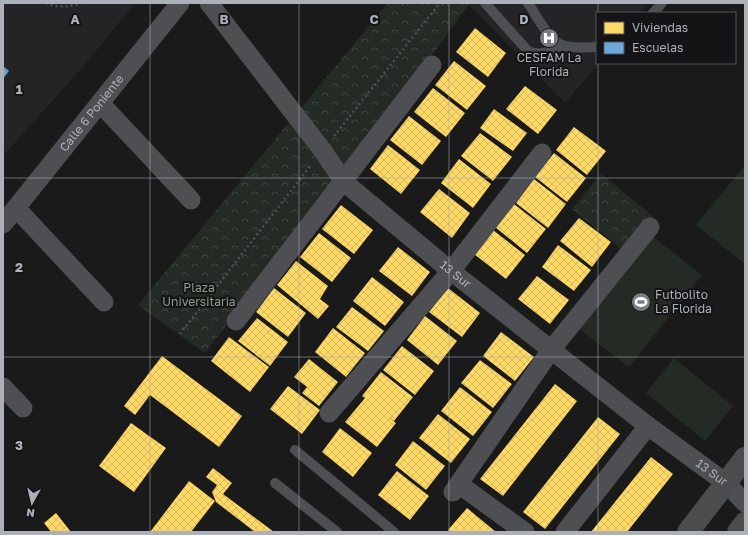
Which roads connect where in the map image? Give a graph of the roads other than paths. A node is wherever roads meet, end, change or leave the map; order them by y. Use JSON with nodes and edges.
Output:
{"nodes":[{"id":1,"x":180,"y":3,"type":"edge"},
{"id":2,"x":209,"y":3,"type":"edge"},
{"id":3,"x":485,"y":3,"type":"edge"},
{"id":4,"x":528,"y":3,"type":"edge"},
{"id":5,"x":662,"y":3,"type":"edge"},
{"id":6,"x":654,"y":12,"type":"edge"},
{"id":7,"x":562,"y":45,"type":"junction"},
{"id":8,"x":596,"y":47,"type":"edge"},
{"id":9,"x":432,"y":65,"type":"dead end"},
{"id":10,"x":100,"y":103,"type":"junction"},
{"id":11,"x":542,"y":153,"type":"dead end"},
{"id":12,"x":344,"y":182,"type":"junction"},
{"id":13,"x":191,"y":200,"type":"dead end"},
{"id":14,"x":16,"y":208,"type":"junction"},
{"id":15,"x":3,"y":224,"type":"edge"},
{"id":16,"x":650,"y":227,"type":"dead end"},
{"id":17,"x":451,"y":272,"type":"junction"},
{"id":18,"x":104,"y":302,"type":"dead end"},
{"id":19,"x":236,"y":321,"type":"dead end"},
{"id":20,"x":551,"y":350,"type":"junction"},
{"id":21,"x":3,"y":387,"type":"edge"},
{"id":22,"x":24,"y":408,"type":"dead end"},
{"id":23,"x":329,"y":413,"type":"dead end"},
{"id":24,"x":648,"y":426,"type":"junction"},
{"id":25,"x":295,"y":450,"type":"dead end"},
{"id":26,"x":745,"y":458,"type":"edge"},
{"id":27,"x":275,"y":483,"type":"dead end"},
{"id":28,"x":726,"y":483,"type":"junction"},
{"id":29,"x":745,"y":503,"type":"edge"},
{"id":30,"x":745,"y":523,"type":"edge"},
{"id":31,"x":337,"y":532,"type":"edge"},
{"id":32,"x":394,"y":532,"type":"edge"},
{"id":33,"x":525,"y":532,"type":"edge"},
{"id":34,"x":565,"y":532,"type":"edge"},
{"id":35,"x":688,"y":532,"type":"edge"},
{"id":36,"x":738,"y":532,"type":"edge"}],
"edges":[{"from":1,"to":10,"type":"street","name":"Calle 6 Poniente"},
{"from":2,"to":12,"type":"street","name":"13 Sur"},
{"from":3,"to":7,"type":"lane"},
{"from":4,"to":7,"type":"lane"},
{"from":5,"to":6,"type":"lane"},
{"from":7,"to":8,"type":"lane"},
{"from":9,"to":12,"type":"street"},
{"from":10,"to":13,"type":"street"},
{"from":10,"to":14,"type":"street","name":"Calle 6 Poniente"},
{"from":11,"to":17,"type":"street"},
{"from":12,"to":17,"type":"street","name":"13 Sur"},
{"from":12,"to":19,"type":"street"},
{"from":14,"to":15,"type":"street","name":"Calle 6 Poniente"},
{"from":14,"to":18,"type":"street"},
{"from":16,"to":20,"type":"street"},
{"from":17,"to":20,"type":"street","name":"13 Sur"},
{"from":17,"to":23,"type":"street"},
{"from":20,"to":24,"type":"street","name":"13 Sur"},
{"from":20,"to":33,"type":"street"},
{"from":21,"to":22,"type":"street"},
{"from":24,"to":28,"type":"street","name":"13 Sur"},
{"from":24,"to":34,"type":"street"},
{"from":25,"to":32,"type":"lane"},
{"from":26,"to":28,"type":"main road"},
{"from":27,"to":31,"type":"lane"},
{"from":28,"to":29,"type":"street","name":"13 Sur"},
{"from":28,"to":35,"type":"main road"},
{"from":30,"to":36,"type":"main road"}]}
